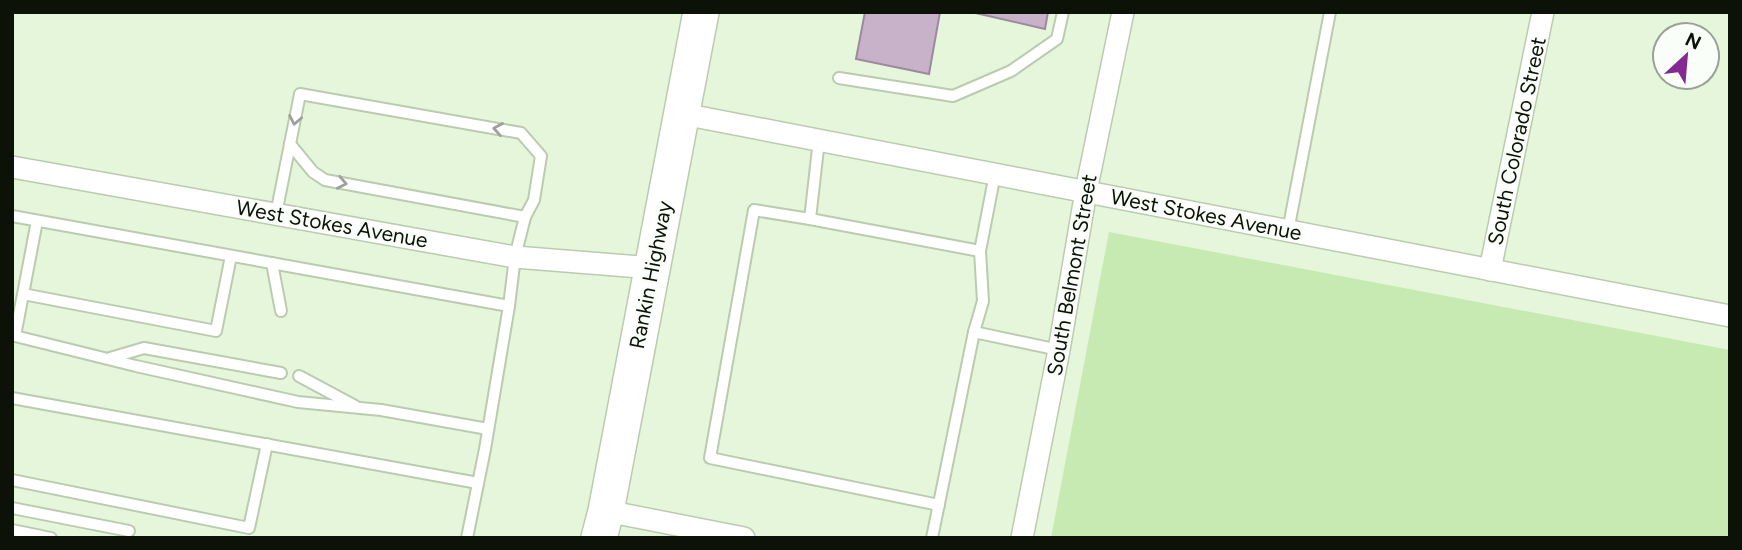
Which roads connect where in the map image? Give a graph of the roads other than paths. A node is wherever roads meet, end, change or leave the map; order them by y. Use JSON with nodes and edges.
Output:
{"nodes":[{"id":1,"x":701,"y":12,"type":"edge"},
{"id":2,"x":1063,"y":12,"type":"edge"},
{"id":3,"x":1123,"y":12,"type":"edge"},
{"id":4,"x":1330,"y":12,"type":"edge"},
{"id":5,"x":1543,"y":12,"type":"edge"},
{"id":6,"x":839,"y":78,"type":"dead end"},
{"id":7,"x":683,"y":114,"type":"junction"},
{"id":8,"x":819,"y":140,"type":"junction"},
{"id":9,"x":290,"y":144,"type":"junction"},
{"id":10,"x":12,"y":167,"type":"edge"},
{"id":11,"x":995,"y":174,"type":"junction"},
{"id":12,"x":1086,"y":191,"type":"junction"},
{"id":13,"x":276,"y":214,"type":"junction"},
{"id":14,"x":12,"y":216,"type":"edge"},
{"id":15,"x":526,"y":217,"type":"junction"},
{"id":16,"x":810,"y":219,"type":"junction"},
{"id":17,"x":37,"y":221,"type":"junction"},
{"id":18,"x":1288,"y":231,"type":"junction"},
{"id":19,"x":980,"y":251,"type":"junction"},
{"id":20,"x":231,"y":256,"type":"junction"},
{"id":21,"x":514,"y":257,"type":"junction"},
{"id":22,"x":272,"y":263,"type":"junction"},
{"id":23,"x":653,"y":268,"type":"junction"},
{"id":24,"x":1490,"y":270,"type":"junction"},
{"id":25,"x":23,"y":294,"type":"junction"},
{"id":26,"x":509,"y":306,"type":"junction"},
{"id":27,"x":281,"y":311,"type":"dead end"},
{"id":28,"x":1730,"y":316,"type":"edge"},
{"id":29,"x":974,"y":332,"type":"junction"},
{"id":30,"x":1059,"y":350,"type":"junction"},
{"id":31,"x":107,"y":358,"type":"junction"},
{"id":32,"x":281,"y":373,"type":"dead end"},
{"id":33,"x":299,"y":376,"type":"dead end"},
{"id":34,"x":12,"y":398,"type":"edge"},
{"id":35,"x":359,"y":408,"type":"junction"},
{"id":36,"x":488,"y":429,"type":"junction"},
{"id":37,"x":267,"y":444,"type":"junction"},
{"id":38,"x":12,"y":480,"type":"edge"},
{"id":39,"x":478,"y":482,"type":"junction"},
{"id":40,"x":939,"y":505,"type":"junction"},
{"id":41,"x":12,"y":508,"type":"edge"},
{"id":42,"x":602,"y":524,"type":"edge"},
{"id":43,"x":12,"y":530,"type":"edge"},
{"id":44,"x":129,"y":531,"type":"dead end"},
{"id":45,"x":51,"y":538,"type":"edge"},
{"id":46,"x":467,"y":538,"type":"edge"},
{"id":47,"x":744,"y":538,"type":"edge"},
{"id":48,"x":932,"y":538,"type":"edge"},
{"id":49,"x":1022,"y":538,"type":"edge"}],
"edges":[{"from":1,"to":7,"type":"highway","name":"Rankin Highway"},
{"from":2,"to":6,"type":"lane"},
{"from":3,"to":12,"type":"street","name":"South Belmont Street"},
{"from":4,"to":18,"type":"lane"},
{"from":5,"to":24,"type":"street","name":"South Colorado Street"},
{"from":7,"to":8,"type":"street","name":"West Stokes Avenue"},
{"from":7,"to":23,"type":"highway","name":"Rankin Highway"},
{"from":8,"to":11,"type":"street","name":"West Stokes Avenue"},
{"from":8,"to":16,"type":"lane"},
{"from":9,"to":13,"type":"lane"},
{"from":9,"to":15,"type":"lane","one_way":true},
{"from":15,"to":9,"type":"lane","one_way":true},
{"from":10,"to":13,"type":"street","name":"West Stokes Avenue"},
{"from":11,"to":12,"type":"street","name":"West Stokes Avenue"},
{"from":11,"to":19,"type":"lane"},
{"from":12,"to":18,"type":"street","name":"West Stokes Avenue"},
{"from":12,"to":30,"type":"street","name":"South Belmont Street"},
{"from":13,"to":21,"type":"street","name":"West Stokes Avenue"},
{"from":14,"to":17,"type":"lane"},
{"from":15,"to":21,"type":"lane"},
{"from":16,"to":19,"type":"lane"},
{"from":16,"to":40,"type":"lane"},
{"from":17,"to":20,"type":"lane"},
{"from":17,"to":25,"type":"lane"},
{"from":18,"to":24,"type":"street","name":"West Stokes Avenue"},
{"from":19,"to":29,"type":"lane"},
{"from":20,"to":22,"type":"lane"},
{"from":20,"to":25,"type":"lane"},
{"from":21,"to":23,"type":"street","name":"West Stokes Avenue"},
{"from":21,"to":26,"type":"lane"},
{"from":22,"to":26,"type":"lane"},
{"from":22,"to":27,"type":"lane"},
{"from":23,"to":42,"type":"highway","name":"Rankin Highway"},
{"from":24,"to":28,"type":"street","name":"West Stokes Avenue"},
{"from":25,"to":31,"type":"lane"},
{"from":26,"to":36,"type":"lane"},
{"from":29,"to":30,"type":"lane"},
{"from":29,"to":40,"type":"lane"},
{"from":30,"to":49,"type":"street","name":"South Belmont Street"},
{"from":31,"to":32,"type":"lane"},
{"from":31,"to":35,"type":"lane"},
{"from":33,"to":35,"type":"lane"},
{"from":34,"to":37,"type":"lane"},
{"from":35,"to":36,"type":"lane"},
{"from":36,"to":39,"type":"lane"},
{"from":37,"to":38,"type":"lane"},
{"from":37,"to":39,"type":"lane"},
{"from":39,"to":46,"type":"lane"},
{"from":40,"to":48,"type":"lane"},
{"from":41,"to":44,"type":"lane"},
{"from":42,"to":47,"type":"street"},
{"from":43,"to":45,"type":"lane"}]}
